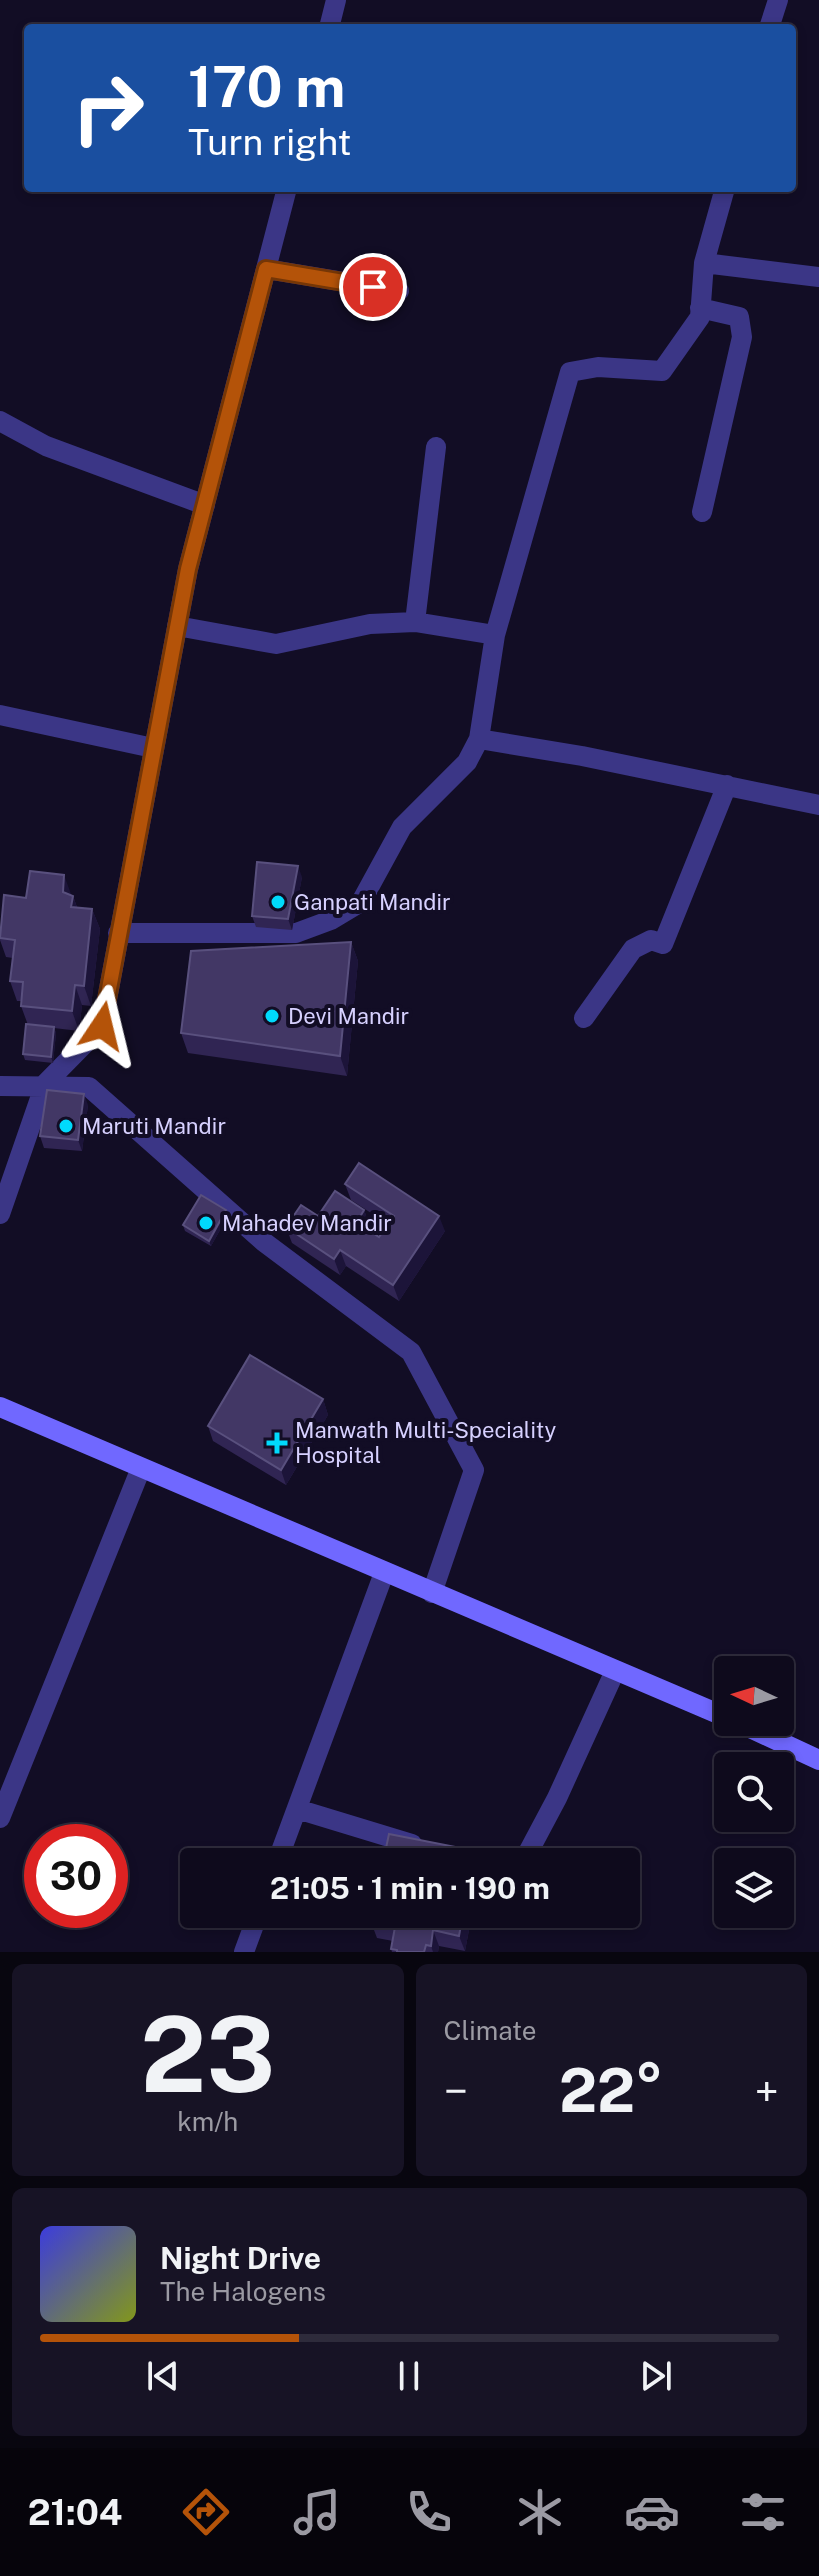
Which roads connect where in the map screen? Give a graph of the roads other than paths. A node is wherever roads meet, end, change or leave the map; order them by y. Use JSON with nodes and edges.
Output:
{"nodes":[{"id":1,"x":336,"y":0,"type":"edge"},
{"id":2,"x":778,"y":0,"type":"edge"},
{"id":3,"x":330,"y":24,"type":"edge"},
{"id":4,"x":770,"y":24,"type":"edge"},
{"id":5,"x":286,"y":192,"type":"edge"},
{"id":6,"x":724,"y":192,"type":"edge"},
{"id":7,"x":704,"y":263,"type":"junction"},
{"id":8,"x":266,"y":269,"type":"junction"},
{"id":9,"x":819,"y":277,"type":"edge"},
{"id":10,"x":399,"y":291,"type":"dead end"},
{"id":11,"x":700,"y":308,"type":"junction"},
{"id":12,"x":0,"y":421,"type":"edge"},
{"id":13,"x":436,"y":447,"type":"dead end"},
{"id":14,"x":205,"y":505,"type":"junction"},
{"id":15,"x":702,"y":512,"type":"dead end"},
{"id":16,"x":415,"y":622,"type":"junction"},
{"id":17,"x":177,"y":626,"type":"junction"},
{"id":18,"x":495,"y":635,"type":"junction"},
{"id":19,"x":0,"y":715,"type":"edge"},
{"id":20,"x":479,"y":739,"type":"junction"},
{"id":21,"x":153,"y":748,"type":"junction"},
{"id":22,"x":727,"y":785,"type":"junction"},
{"id":23,"x":819,"y":805,"type":"edge"},
{"id":24,"x":118,"y":933,"type":"junction"},
{"id":25,"x":584,"y":1018,"type":"dead end"},
{"id":26,"x":45,"y":1084,"type":"junction"},
{"id":27,"x":0,"y":1086,"type":"edge"},
{"id":28,"x":0,"y":1214,"type":"edge"},
{"id":29,"x":0,"y":1407,"type":"edge"},
{"id":30,"x":141,"y":1468,"type":"junction"},
{"id":31,"x":384,"y":1573,"type":"junction"},
{"id":32,"x":432,"y":1593,"type":"junction"},
{"id":33,"x":615,"y":1671,"type":"junction"},
{"id":34,"x":714,"y":1712,"type":"edge"},
{"id":35,"x":772,"y":1736,"type":"edge"},
{"id":36,"x":818,"y":1754,"type":"edge"},
{"id":37,"x":297,"y":1809,"type":"junction"},
{"id":38,"x":0,"y":1818,"type":"edge"},
{"id":39,"x":282,"y":1848,"type":"edge"},
{"id":40,"x":425,"y":1848,"type":"edge"},
{"id":41,"x":530,"y":1848,"type":"edge"},
{"id":42,"x":253,"y":1928,"type":"edge"},
{"id":43,"x":244,"y":1952,"type":"edge"}],
"edges":[{"from":1,"to":3,"type":"street"},
{"from":2,"to":4,"type":"street"},
{"from":5,"to":8,"type":"street"},
{"from":6,"to":7,"type":"street"},
{"from":7,"to":9,"type":"street"},
{"from":7,"to":11,"type":"street"},
{"from":8,"to":10,"type":"street"},
{"from":8,"to":14,"type":"street"},
{"from":11,"to":15,"type":"street"},
{"from":11,"to":18,"type":"street"},
{"from":12,"to":14,"type":"street"},
{"from":13,"to":16,"type":"street"},
{"from":14,"to":17,"type":"street"},
{"from":16,"to":17,"type":"street"},
{"from":16,"to":18,"type":"street"},
{"from":17,"to":21,"type":"street"},
{"from":18,"to":20,"type":"street"},
{"from":19,"to":21,"type":"street"},
{"from":20,"to":22,"type":"street"},
{"from":20,"to":24,"type":"street"},
{"from":21,"to":24,"type":"street"},
{"from":22,"to":23,"type":"street"},
{"from":22,"to":25,"type":"street"},
{"from":24,"to":26,"type":"street"},
{"from":26,"to":27,"type":"street"},
{"from":26,"to":28,"type":"street"},
{"from":26,"to":32,"type":"street"},
{"from":29,"to":30,"type":"street"},
{"from":30,"to":31,"type":"street"},
{"from":30,"to":38,"type":"street"},
{"from":31,"to":32,"type":"street"},
{"from":31,"to":37,"type":"street"},
{"from":32,"to":33,"type":"street"},
{"from":33,"to":34,"type":"street"},
{"from":33,"to":41,"type":"street"},
{"from":35,"to":36,"type":"street"},
{"from":37,"to":39,"type":"street"},
{"from":37,"to":40,"type":"street"},
{"from":42,"to":43,"type":"street"}]}
